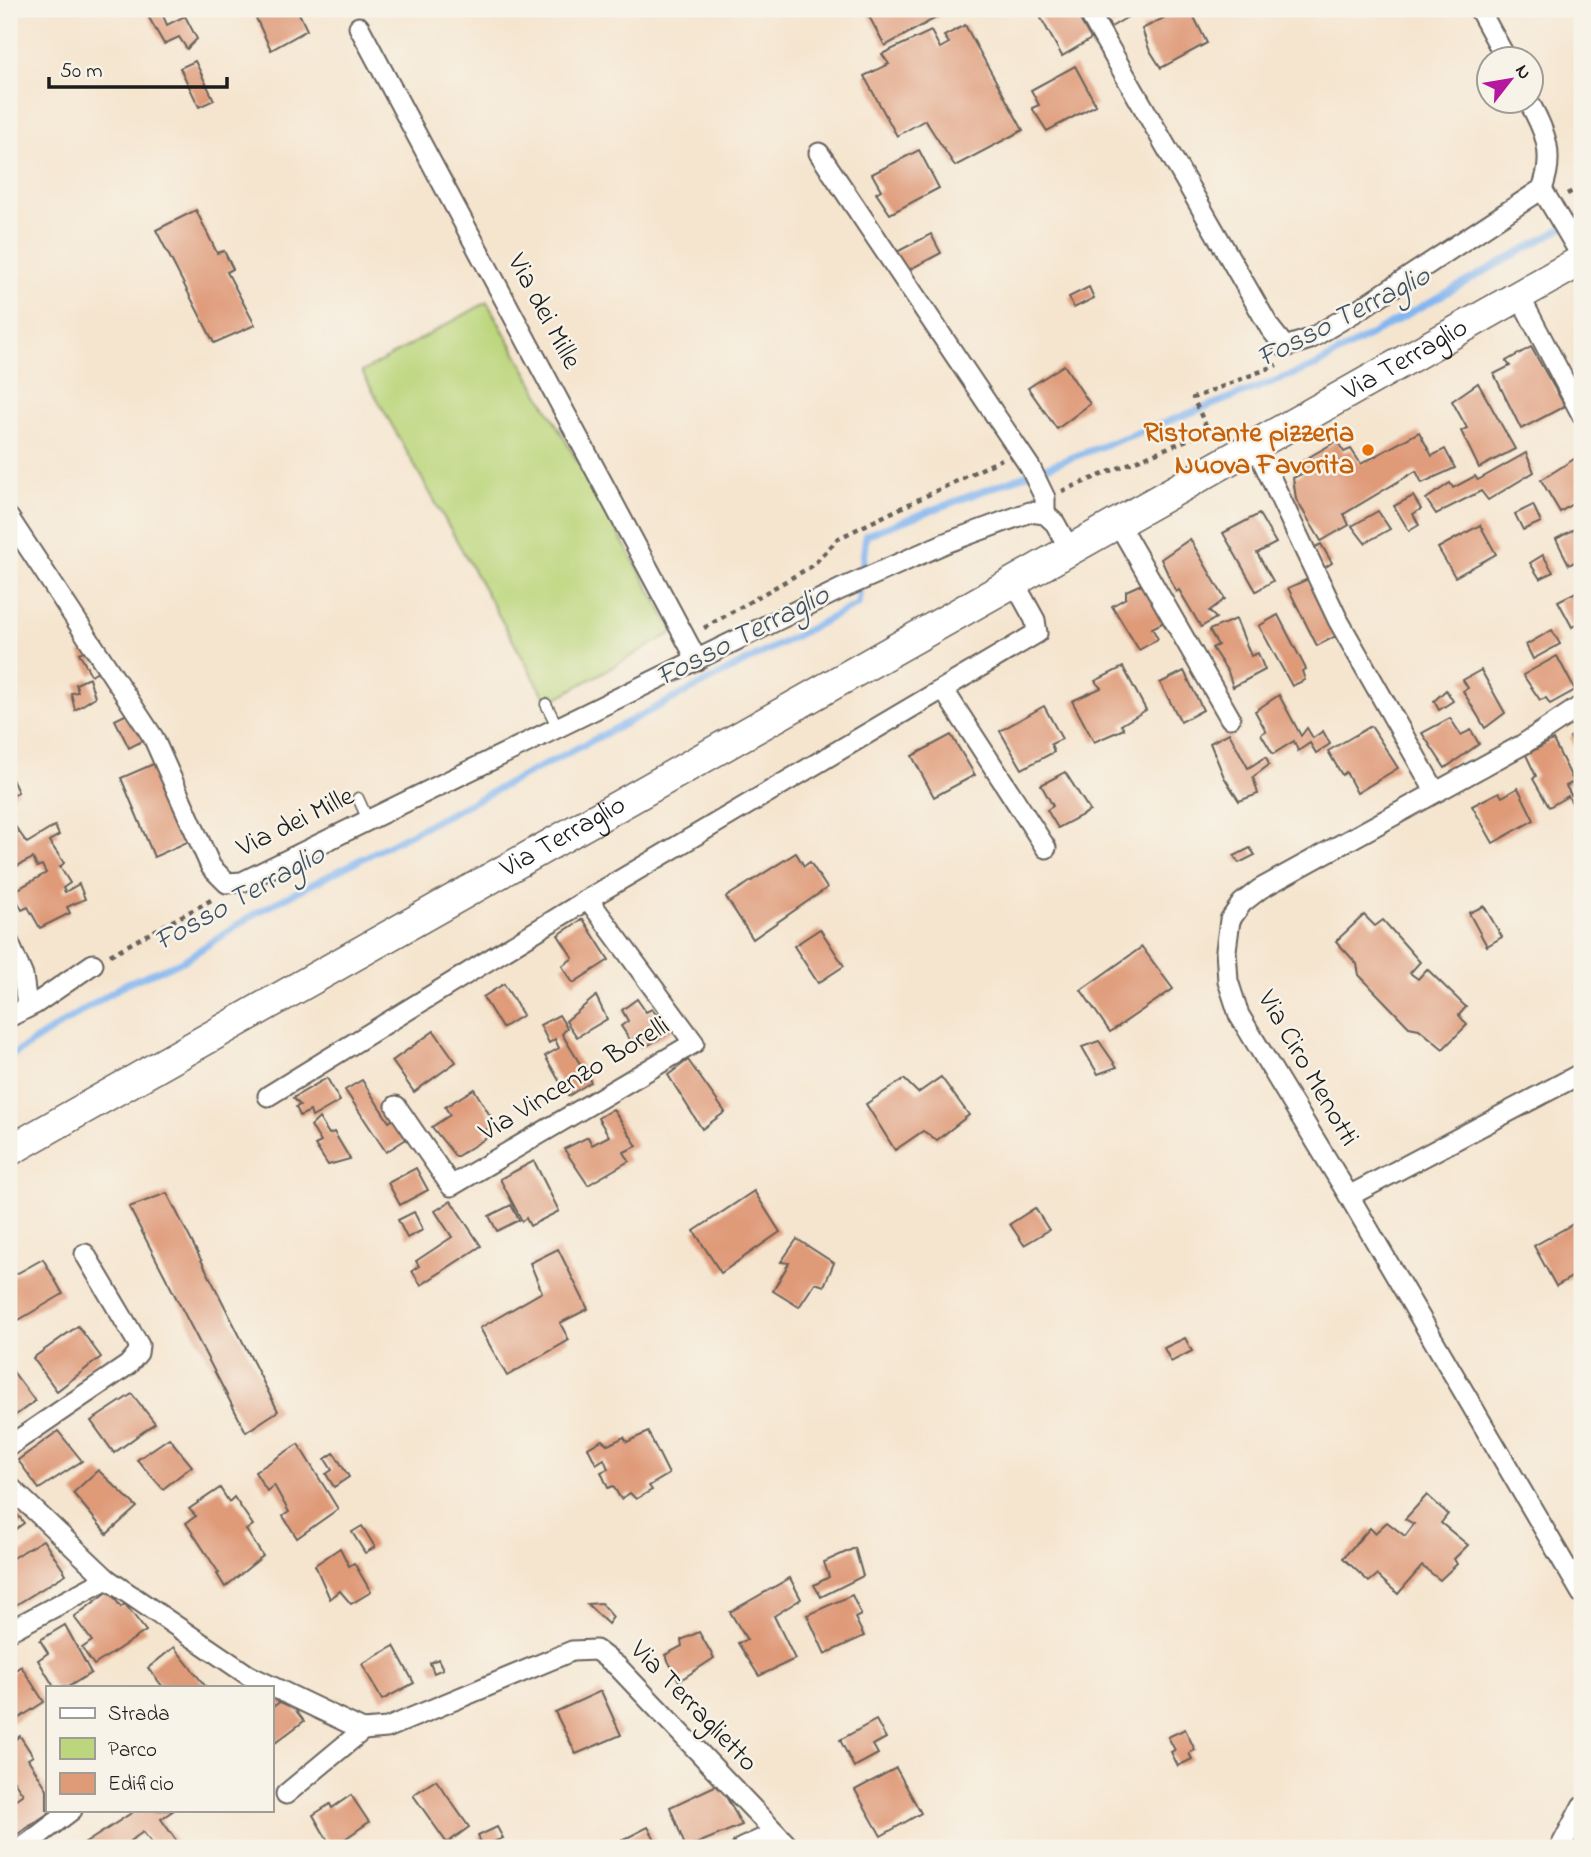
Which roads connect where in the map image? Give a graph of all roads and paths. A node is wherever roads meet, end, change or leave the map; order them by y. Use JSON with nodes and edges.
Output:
{"nodes":[{"id":1,"x":1087,"y":9,"type":"edge"},
{"id":2,"x":1479,"y":9,"type":"edge"},
{"id":3,"x":359,"y":27,"type":"dead end"},
{"id":4,"x":1499,"y":46,"type":"edge"},
{"id":5,"x":1537,"y":116,"type":"edge"},
{"id":6,"x":819,"y":153,"type":"dead end"},
{"id":7,"x":1542,"y":189,"type":"junction"},
{"id":8,"x":1579,"y":252,"type":"edge"},
{"id":9,"x":1519,"y":295,"type":"junction"},
{"id":10,"x":1195,"y":403,"type":"dead end"},
{"id":11,"x":1582,"y":415,"type":"edge"},
{"id":12,"x":1255,"y":445,"type":"junction"},
{"id":13,"x":1018,"y":450,"type":"junction"},
{"id":14,"x":1044,"y":500,"type":"junction"},
{"id":15,"x":9,"y":518,"type":"edge"},
{"id":16,"x":1118,"y":523,"type":"junction"},
{"id":17,"x":1070,"y":550,"type":"junction"},
{"id":18,"x":1014,"y":582,"type":"junction"},
{"id":19,"x":686,"y":638,"type":"junction"},
{"id":20,"x":697,"y":660,"type":"junction"},
{"id":21,"x":943,"y":689,"type":"junction"},
{"id":22,"x":546,"y":704,"type":"dead end"},
{"id":23,"x":1582,"y":705,"type":"edge"},
{"id":24,"x":1230,"y":718,"type":"dead end"},
{"id":25,"x":558,"y":728,"type":"junction"},
{"id":26,"x":1435,"y":790,"type":"junction"},
{"id":27,"x":358,"y":798,"type":"dead end"},
{"id":28,"x":368,"y":820,"type":"junction"},
{"id":29,"x":1046,"y":848,"type":"dead end"},
{"id":30,"x":227,"y":883,"type":"junction"},
{"id":31,"x":588,"y":899,"type":"junction"},
{"id":32,"x":9,"y":943,"type":"edge"},
{"id":33,"x":93,"y":964,"type":"joint"},
{"id":34,"x":27,"y":1005,"type":"junction"},
{"id":35,"x":9,"y":1017,"type":"edge"},
{"id":36,"x":1582,"y":1073,"type":"edge"},
{"id":37,"x":268,"y":1096,"type":"dead end"},
{"id":38,"x":396,"y":1105,"type":"dead end"},
{"id":39,"x":9,"y":1151,"type":"edge"},
{"id":40,"x":1349,"y":1196,"type":"junction"},
{"id":41,"x":85,"y":1254,"type":"dead end"},
{"id":42,"x":9,"y":1446,"type":"edge"},
{"id":43,"x":9,"y":1486,"type":"edge"},
{"id":44,"x":107,"y":1579,"type":"junction"},
{"id":45,"x":1582,"y":1594,"type":"edge"},
{"id":46,"x":9,"y":1631,"type":"edge"},
{"id":47,"x":248,"y":1675,"type":"junction"},
{"id":48,"x":233,"y":1686,"type":"edge"},
{"id":49,"x":271,"y":1686,"type":"edge"},
{"id":50,"x":273,"y":1687,"type":"edge"},
{"id":51,"x":363,"y":1730,"type":"junction"},
{"id":52,"x":286,"y":1794,"type":"dead end"},
{"id":53,"x":1582,"y":1806,"type":"edge"},
{"id":54,"x":69,"y":1812,"type":"edge"},
{"id":55,"x":775,"y":1833,"type":"junction"},
{"id":56,"x":22,"y":1848,"type":"edge"},
{"id":57,"x":742,"y":1848,"type":"edge"},
{"id":58,"x":790,"y":1848,"type":"edge"},
{"id":59,"x":1560,"y":1848,"type":"edge"}],
"edges":[{"from":1,"to":7,"type":"street"},
{"from":2,"to":4,"type":"street"},
{"from":3,"to":19,"type":"street","name":"Via dei Mille"},
{"from":5,"to":7,"type":"street"},
{"from":6,"to":13,"type":"street"},
{"from":7,"to":8,"type":"street"},
{"from":8,"to":9,"type":"main road","name":"Via Terraglio"},
{"from":9,"to":11,"type":"street"},
{"from":9,"to":12,"type":"main road","name":"Via Terraglio"},
{"from":10,"to":14,"type":"path"},
{"from":12,"to":16,"type":"main road","name":"Via Terraglio"},
{"from":12,"to":26,"type":"street"},
{"from":13,"to":14,"type":"street"},
{"from":13,"to":19,"type":"path"},
{"from":14,"to":17,"type":"street"},
{"from":14,"to":20,"type":"street","name":"Via dei Mille"},
{"from":15,"to":30,"type":"street","name":"Via dei Mille"},
{"from":16,"to":17,"type":"main road","name":"Via Terraglio"},
{"from":16,"to":24,"type":"street"},
{"from":17,"to":18,"type":"main road","name":"Via Terraglio"},
{"from":18,"to":21,"type":"street"},
{"from":18,"to":39,"type":"main road","name":"Via Terraglio"},
{"from":19,"to":20,"type":"street","name":"Via dei Mille"},
{"from":20,"to":25,"type":"street","name":"Via dei Mille"},
{"from":21,"to":29,"type":"street"},
{"from":21,"to":31,"type":"street"},
{"from":22,"to":25,"type":"lane"},
{"from":23,"to":26,"type":"street","name":"Via Ciro Menotti"},
{"from":25,"to":28,"type":"street","name":"Via dei Mille"},
{"from":26,"to":40,"type":"street","name":"Via Ciro Menotti"},
{"from":27,"to":28,"type":"lane"},
{"from":28,"to":30,"type":"street","name":"Via dei Mille"},
{"from":30,"to":33,"type":"path"},
{"from":31,"to":37,"type":"street"},
{"from":31,"to":38,"type":"street","name":"Via Vincenzo Borelli"},
{"from":32,"to":34,"type":"street"},
{"from":33,"to":34,"type":"street"},
{"from":34,"to":35,"type":"street"},
{"from":36,"to":40,"type":"street"},
{"from":40,"to":45,"type":"street","name":"Via Ciro Menotti"},
{"from":41,"to":42,"type":"street"},
{"from":43,"to":44,"type":"street"},
{"from":44,"to":46,"type":"street"},
{"from":44,"to":47,"type":"street"},
{"from":47,"to":48,"type":"street"},
{"from":47,"to":49,"type":"street"},
{"from":50,"to":51,"type":"street"},
{"from":51,"to":52,"type":"street","name":"Via Terraglietto"},
{"from":51,"to":55,"type":"street","name":"Via Terraglietto"},
{"from":53,"to":59,"type":"street"},
{"from":54,"to":56,"type":"street"},
{"from":55,"to":57,"type":"street"},
{"from":55,"to":58,"type":"street","name":"Via Terraglietto"}]}
